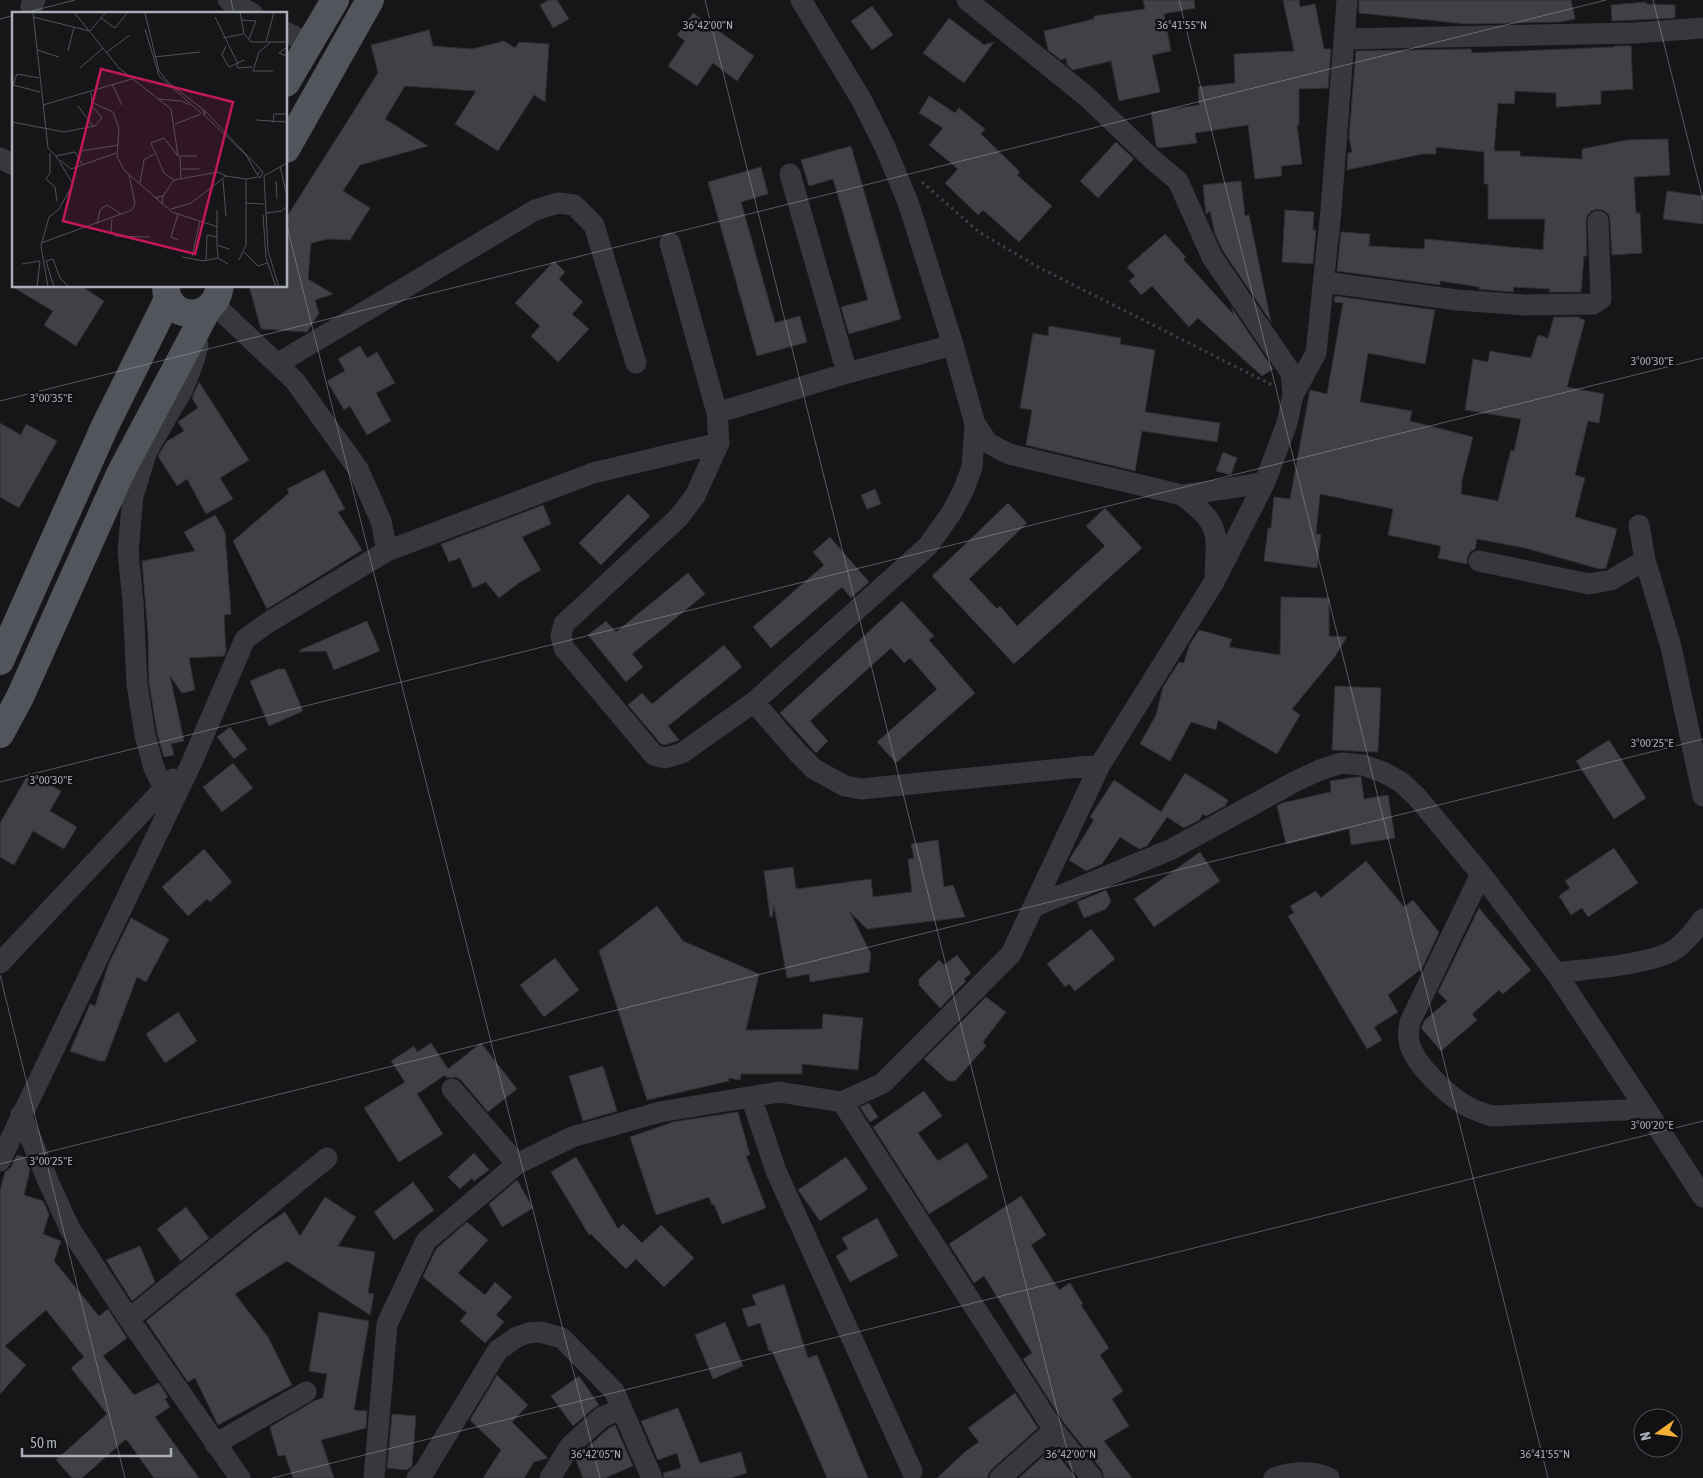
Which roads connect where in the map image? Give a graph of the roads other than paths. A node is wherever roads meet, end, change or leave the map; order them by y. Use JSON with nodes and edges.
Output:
{"nodes":[{"id":1,"x":35,"y":0,"type":"edge"},
{"id":2,"x":228,"y":0,"type":"edge"},
{"id":3,"x":335,"y":0,"type":"edge"},
{"id":4,"x":370,"y":0,"type":"edge"},
{"id":5,"x":801,"y":0,"type":"edge"},
{"id":6,"x":967,"y":0,"type":"edge"},
{"id":7,"x":1347,"y":0,"type":"edge"},
{"id":8,"x":32,"y":12,"type":"edge"},
{"id":9,"x":249,"y":12,"type":"edge"},
{"id":10,"x":1703,"y":28,"type":"edge"},
{"id":11,"x":298,"y":38,"type":"edge"},
{"id":12,"x":1344,"y":39,"type":"junction"},
{"id":13,"x":288,"y":76,"type":"edge"},
{"id":14,"x":288,"y":145,"type":"edge"},
{"id":15,"x":0,"y":158,"type":"edge"},
{"id":16,"x":12,"y":164,"type":"edge"},
{"id":17,"x":790,"y":174,"type":"dead end"},
{"id":18,"x":1598,"y":221,"type":"dead end"},
{"id":19,"x":670,"y":243,"type":"dead end"},
{"id":20,"x":1324,"y":282,"type":"junction"},
{"id":21,"x":167,"y":292,"type":"edge"},
{"id":22,"x":212,"y":302,"type":"edge"},
{"id":23,"x":953,"y":346,"type":"junction"},
{"id":24,"x":636,"y":363,"type":"dead end"},
{"id":25,"x":277,"y":364,"type":"junction"},
{"id":26,"x":847,"y":373,"type":"junction"},
{"id":27,"x":1293,"y":395,"type":"junction"},
{"id":28,"x":717,"y":413,"type":"junction"},
{"id":29,"x":975,"y":424,"type":"junction"},
{"id":30,"x":719,"y":444,"type":"junction"},
{"id":31,"x":1265,"y":482,"type":"junction"},
{"id":32,"x":1182,"y":496,"type":"junction"},
{"id":33,"x":1639,"y":524,"type":"dead end"},
{"id":34,"x":387,"y":551,"type":"junction"},
{"id":35,"x":1645,"y":560,"type":"junction"},
{"id":36,"x":1479,"y":561,"type":"dead end"},
{"id":37,"x":1214,"y":582,"type":"junction"},
{"id":38,"x":0,"y":661,"type":"edge"},
{"id":39,"x":754,"y":702,"type":"junction"},
{"id":40,"x":0,"y":734,"type":"edge"},
{"id":41,"x":1100,"y":765,"type":"junction"},
{"id":42,"x":168,"y":795,"type":"junction"},
{"id":43,"x":1703,"y":796,"type":"edge"},
{"id":44,"x":1481,"y":874,"type":"junction"},
{"id":45,"x":1035,"y":906,"type":"junction"},
{"id":46,"x":1703,"y":919,"type":"edge"},
{"id":47,"x":0,"y":963,"type":"edge"},
{"id":48,"x":1556,"y":973,"type":"junction"},
{"id":49,"x":452,"y":1089,"type":"dead end"},
{"id":50,"x":752,"y":1097,"type":"junction"},
{"id":51,"x":842,"y":1102,"type":"junction"},
{"id":52,"x":1646,"y":1109,"type":"junction"},
{"id":53,"x":21,"y":1114,"type":"junction"},
{"id":54,"x":328,"y":1158,"type":"dead end"},
{"id":55,"x":0,"y":1161,"type":"edge"},
{"id":56,"x":517,"y":1164,"type":"junction"},
{"id":57,"x":1703,"y":1197,"type":"edge"},
{"id":58,"x":129,"y":1319,"type":"junction"},
{"id":59,"x":306,"y":1392,"type":"dead end"},
{"id":60,"x":622,"y":1409,"type":"junction"},
{"id":61,"x":1054,"y":1430,"type":"junction"},
{"id":62,"x":216,"y":1444,"type":"junction"},
{"id":63,"x":912,"y":1471,"type":"dead end"},
{"id":64,"x":237,"y":1476,"type":"edge"},
{"id":65,"x":374,"y":1478,"type":"edge"},
{"id":66,"x":417,"y":1478,"type":"edge"},
{"id":67,"x":550,"y":1478,"type":"edge"},
{"id":68,"x":652,"y":1478,"type":"edge"},
{"id":69,"x":1000,"y":1478,"type":"edge"},
{"id":70,"x":1092,"y":1478,"type":"edge"},
{"id":71,"x":1274,"y":1478,"type":"edge"},
{"id":72,"x":1329,"y":1478,"type":"edge"}],
"edges":[{"from":1,"to":8,"type":"street"},
{"from":2,"to":9,"type":"street"},
{"from":3,"to":11,"type":"main road"},
{"from":4,"to":14,"type":"main road"},
{"from":5,"to":23,"type":"street"},
{"from":6,"to":27,"type":"street"},
{"from":7,"to":12,"type":"street"},
{"from":10,"to":12,"type":"street"},
{"from":11,"to":13,"type":"main road"},
{"from":12,"to":20,"type":"street"},
{"from":15,"to":16,"type":"street"},
{"from":17,"to":26,"type":"street"},
{"from":18,"to":20,"type":"street"},
{"from":19,"to":28,"type":"street"},
{"from":20,"to":27,"type":"street"},
{"from":21,"to":22,"type":"main road"},
{"from":21,"to":38,"type":"main road"},
{"from":22,"to":25,"type":"street"},
{"from":22,"to":40,"type":"main road"},
{"from":22,"to":42,"type":"street"},
{"from":23,"to":26,"type":"street"},
{"from":23,"to":29,"type":"street"},
{"from":24,"to":25,"type":"street"},
{"from":25,"to":34,"type":"street"},
{"from":26,"to":28,"type":"street"},
{"from":27,"to":31,"type":"street"},
{"from":28,"to":30,"type":"street"},
{"from":29,"to":32,"type":"street"},
{"from":29,"to":39,"type":"street"},
{"from":30,"to":34,"type":"street"},
{"from":30,"to":39,"type":"street"},
{"from":31,"to":32,"type":"street"},
{"from":31,"to":37,"type":"street"},
{"from":32,"to":37,"type":"street"},
{"from":33,"to":35,"type":"street"},
{"from":34,"to":42,"type":"street"},
{"from":35,"to":36,"type":"street"},
{"from":35,"to":43,"type":"street"},
{"from":37,"to":41,"type":"street"},
{"from":39,"to":41,"type":"street"},
{"from":41,"to":45,"type":"street"},
{"from":42,"to":47,"type":"street"},
{"from":42,"to":53,"type":"street"},
{"from":44,"to":45,"type":"street"},
{"from":44,"to":48,"type":"street"},
{"from":44,"to":52,"type":"street"},
{"from":45,"to":51,"type":"street"},
{"from":46,"to":48,"type":"street"},
{"from":48,"to":52,"type":"street"},
{"from":49,"to":56,"type":"street"},
{"from":50,"to":51,"type":"street"},
{"from":50,"to":56,"type":"street"},
{"from":50,"to":63,"type":"street"},
{"from":51,"to":61,"type":"street"},
{"from":52,"to":57,"type":"street"},
{"from":53,"to":55,"type":"street"},
{"from":53,"to":58,"type":"street"},
{"from":54,"to":58,"type":"street"},
{"from":56,"to":65,"type":"street"},
{"from":58,"to":62,"type":"street"},
{"from":59,"to":62,"type":"street"},
{"from":60,"to":66,"type":"street"},
{"from":60,"to":67,"type":"street"},
{"from":60,"to":68,"type":"street"},
{"from":61,"to":69,"type":"street"},
{"from":61,"to":70,"type":"street"},
{"from":62,"to":64,"type":"street"},
{"from":71,"to":72,"type":"street"}]}
